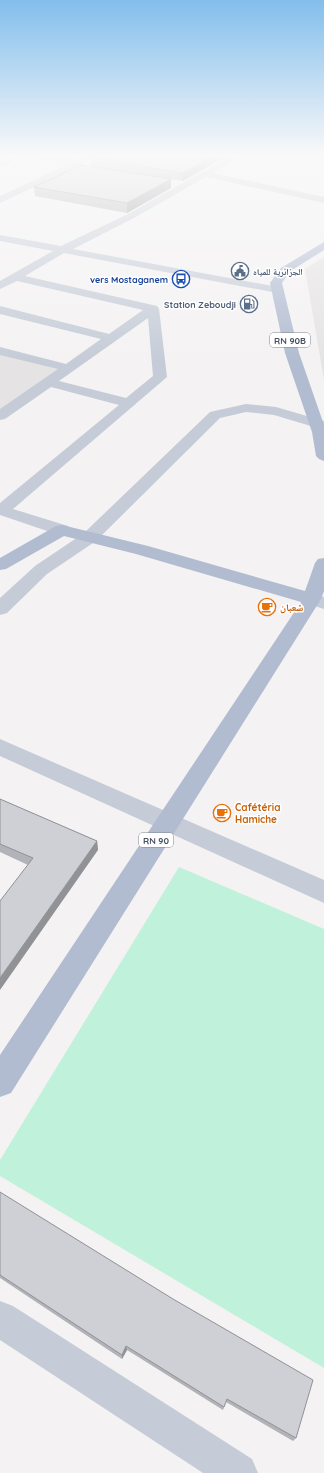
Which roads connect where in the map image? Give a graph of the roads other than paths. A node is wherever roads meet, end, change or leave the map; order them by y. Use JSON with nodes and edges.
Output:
{"nodes":[{"id":1,"x":113,"y":225,"type":"edge"},
{"id":2,"x":0,"y":238,"type":"edge"},
{"id":3,"x":324,"y":245,"type":"edge"},
{"id":4,"x":62,"y":250,"type":"junction"},
{"id":5,"x":15,"y":277,"type":"junction"},
{"id":6,"x":0,"y":286,"type":"edge"},
{"id":7,"x":278,"y":290,"type":"junction"},
{"id":8,"x":153,"y":309,"type":"junction"},
{"id":9,"x":0,"y":310,"type":"edge"},
{"id":10,"x":111,"y":338,"type":"junction"},
{"id":11,"x":0,"y":351,"type":"edge"},
{"id":12,"x":68,"y":368,"type":"junction"},
{"id":13,"x":48,"y":382,"type":"junction"},
{"id":14,"x":129,"y":404,"type":"junction"},
{"id":15,"x":0,"y":416,"type":"edge"},
{"id":16,"x":322,"y":438,"type":"edge"},
{"id":17,"x":1,"y":510,"type":"edge"},
{"id":18,"x":62,"y":530,"type":"junction"},
{"id":19,"x":90,"y":537,"type":"junction"},
{"id":20,"x":324,"y":563,"type":"edge"},
{"id":21,"x":0,"y":565,"type":"edge"},
{"id":22,"x":318,"y":601,"type":"edge"},
{"id":23,"x":0,"y":609,"type":"edge"},
{"id":24,"x":0,"y":747,"type":"edge"},
{"id":25,"x":168,"y":822,"type":"junction"},
{"id":26,"x":324,"y":892,"type":"edge"},
{"id":27,"x":0,"y":1082,"type":"edge"},
{"id":28,"x":0,"y":1319,"type":"edge"},
{"id":29,"x":238,"y":1473,"type":"edge"}],
"edges":[{"from":1,"to":4,"type":"street"},
{"from":2,"to":4,"type":"street"},
{"from":3,"to":7,"type":"main road","number":"RN 90B"},
{"from":4,"to":5,"type":"street"},
{"from":4,"to":7,"type":"street"},
{"from":5,"to":6,"type":"street"},
{"from":5,"to":8,"type":"street"},
{"from":7,"to":16,"type":"main road","number":"RN 90B"},
{"from":8,"to":10,"type":"street"},
{"from":8,"to":14,"type":"street"},
{"from":9,"to":10,"type":"street"},
{"from":10,"to":12,"type":"street"},
{"from":11,"to":12,"type":"street"},
{"from":12,"to":13,"type":"street"},
{"from":13,"to":14,"type":"street"},
{"from":13,"to":15,"type":"street"},
{"from":14,"to":17,"type":"street"},
{"from":16,"to":19,"type":"street"},
{"from":17,"to":18,"type":"street"},
{"from":18,"to":19,"type":"main road"},
{"from":18,"to":21,"type":"main road"},
{"from":19,"to":22,"type":"main road"},
{"from":19,"to":23,"type":"street"},
{"from":20,"to":22,"type":"main road"},
{"from":22,"to":25,"type":"main road","number":"RN 90"},
{"from":24,"to":25,"type":"street"},
{"from":25,"to":26,"type":"street"},
{"from":25,"to":27,"type":"main road","number":"RN 90"},
{"from":28,"to":29,"type":"street"}]}
